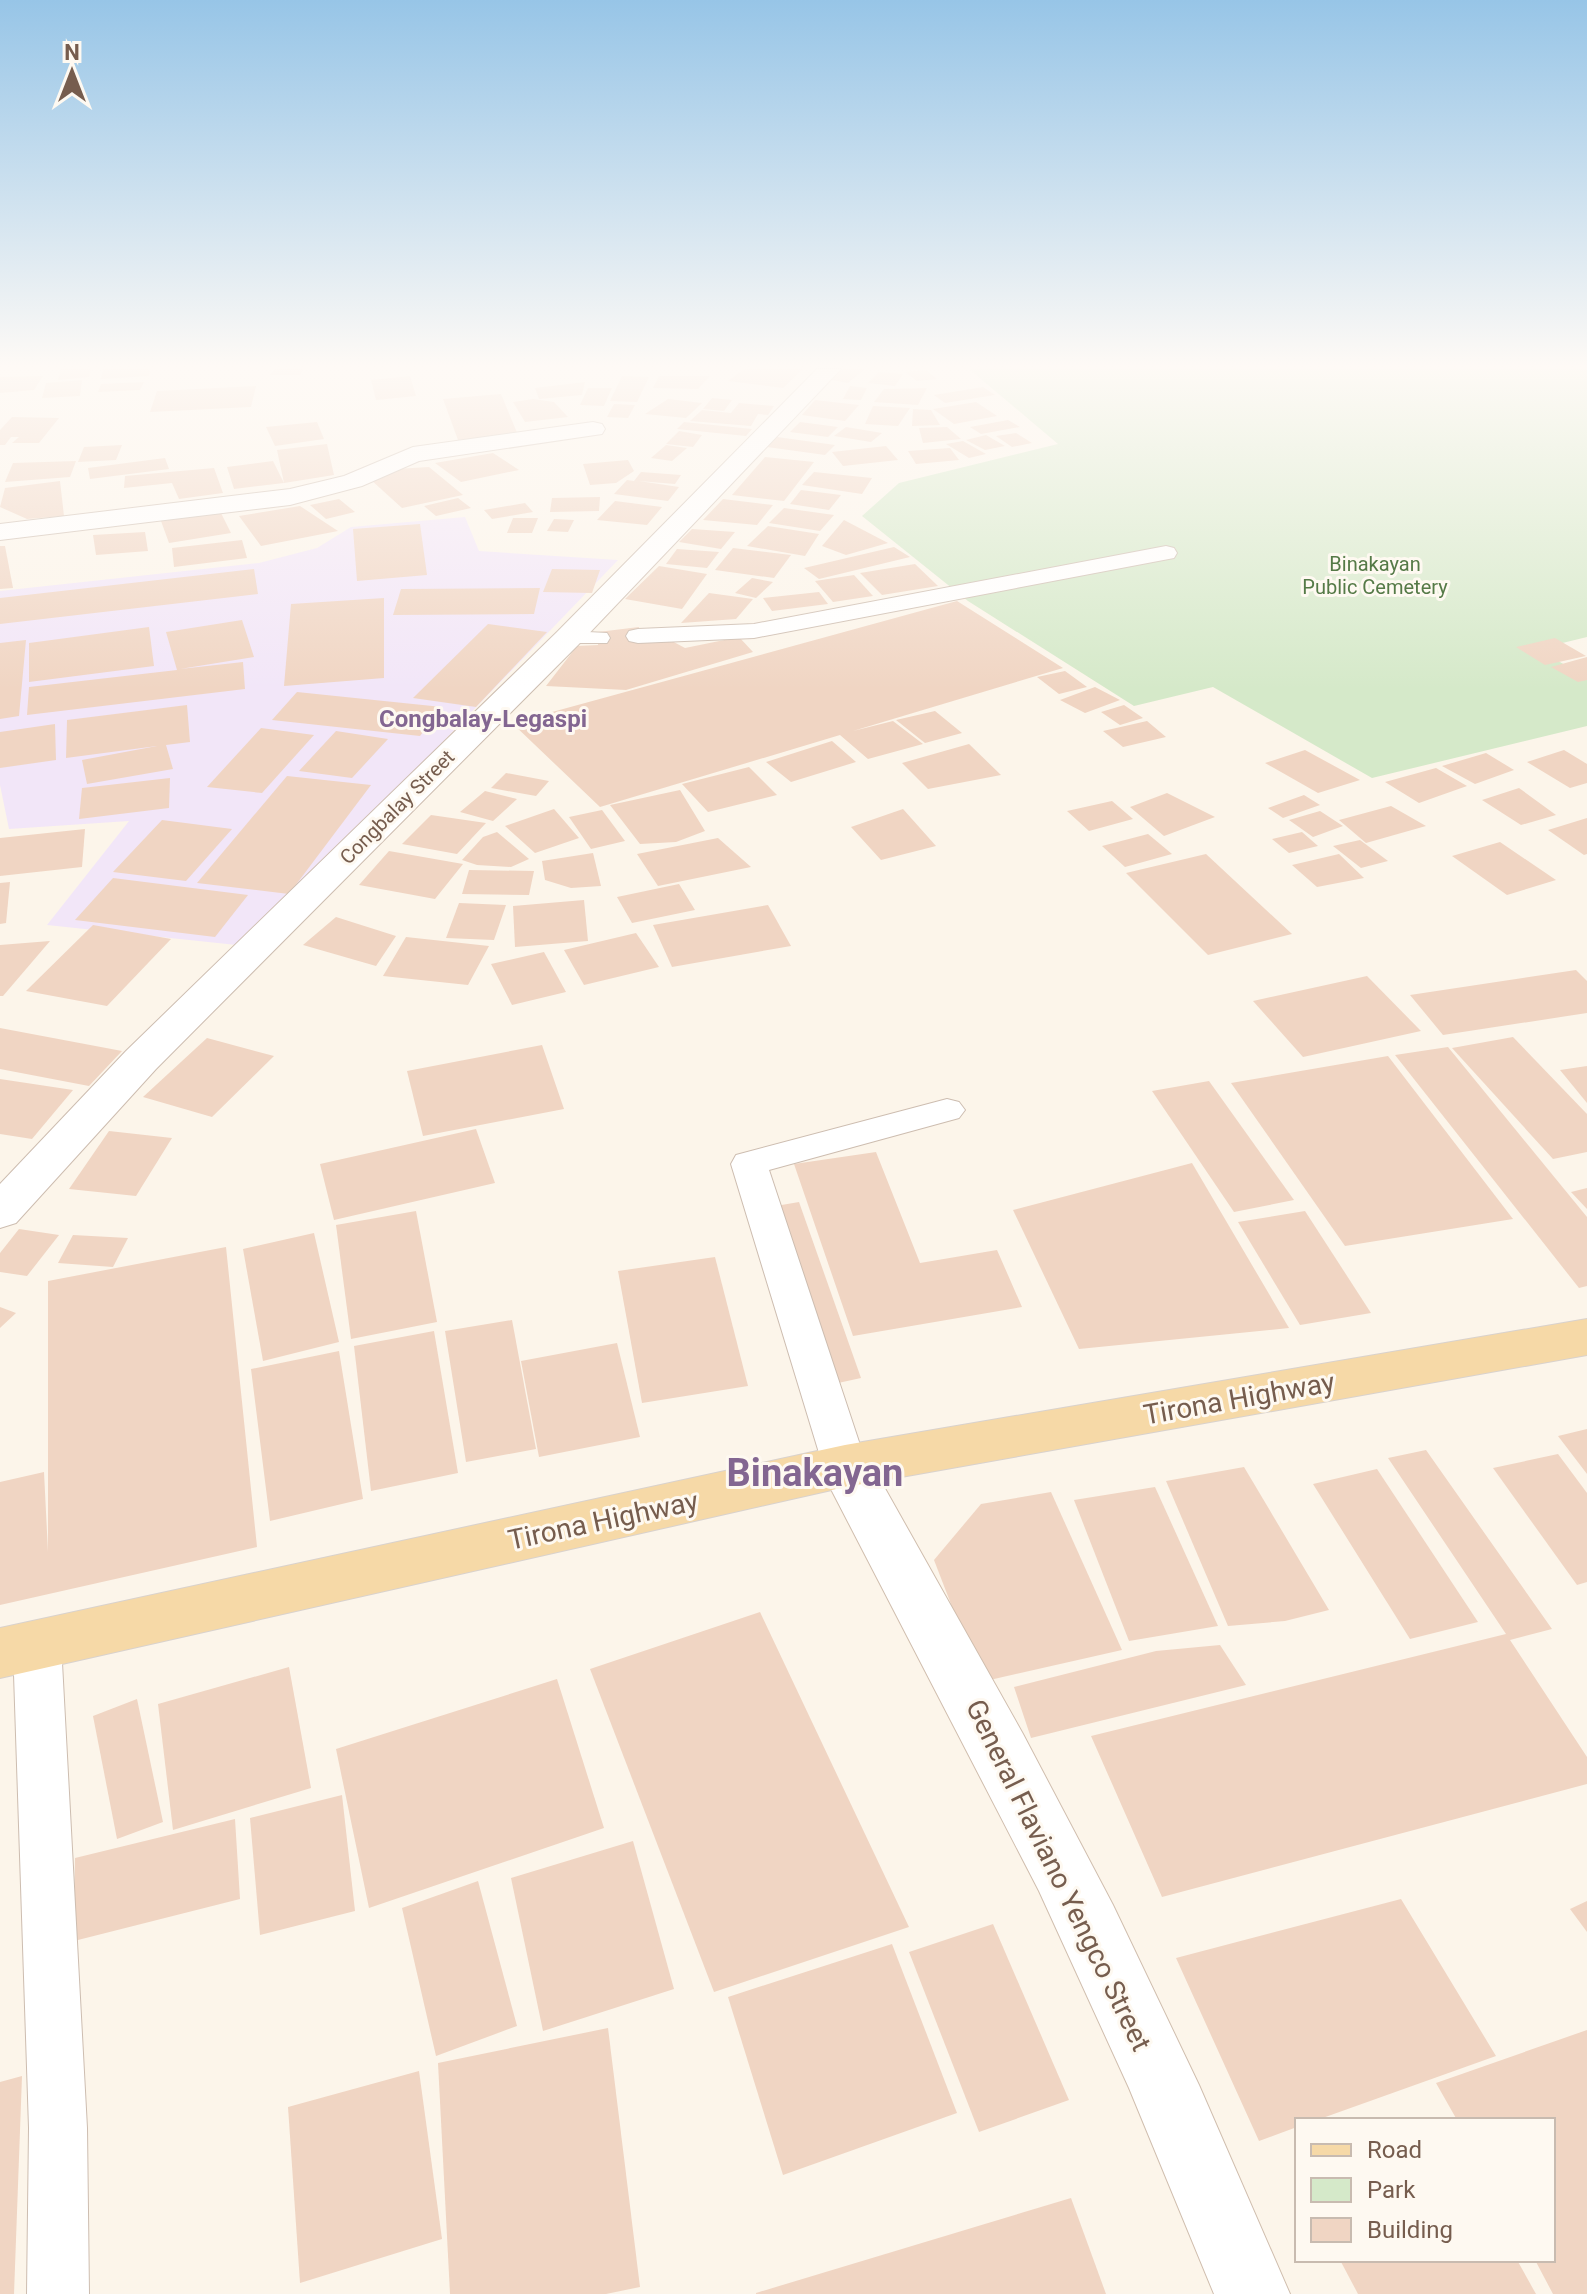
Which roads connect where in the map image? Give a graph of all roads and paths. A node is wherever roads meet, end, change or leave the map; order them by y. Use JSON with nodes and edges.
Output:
{"nodes":[{"id":1,"x":364,"y":476,"type":"edge"},
{"id":2,"x":732,"y":476,"type":"edge"},
{"id":3,"x":0,"y":532,"type":"edge"},
{"id":4,"x":1166,"y":553,"type":"dead end"},
{"id":5,"x":638,"y":636,"type":"dead end"},
{"id":6,"x":947,"y":1110,"type":"dead end"},
{"id":7,"x":0,"y":1212,"type":"edge"},
{"id":8,"x":1587,"y":1337,"type":"edge"},
{"id":9,"x":845,"y":1466,"type":"junction"},
{"id":10,"x":18,"y":1649,"type":"edge"},
{"id":11,"x":58,"y":2294,"type":"edge"},
{"id":12,"x":1252,"y":2294,"type":"edge"}],
"edges":[{"from":1,"to":3,"type":"street"},
{"from":2,"to":7,"type":"street","name":"Congbalay Street"},
{"from":4,"to":5,"type":"lane"},
{"from":6,"to":9,"type":"lane"},
{"from":8,"to":9,"type":"main road","name":"Tirona Highway"},
{"from":9,"to":10,"type":"main road","name":"Tirona Highway"},
{"from":9,"to":12,"type":"street","name":"General Flaviano Yengco Street"},
{"from":10,"to":11,"type":"lane"}]}
